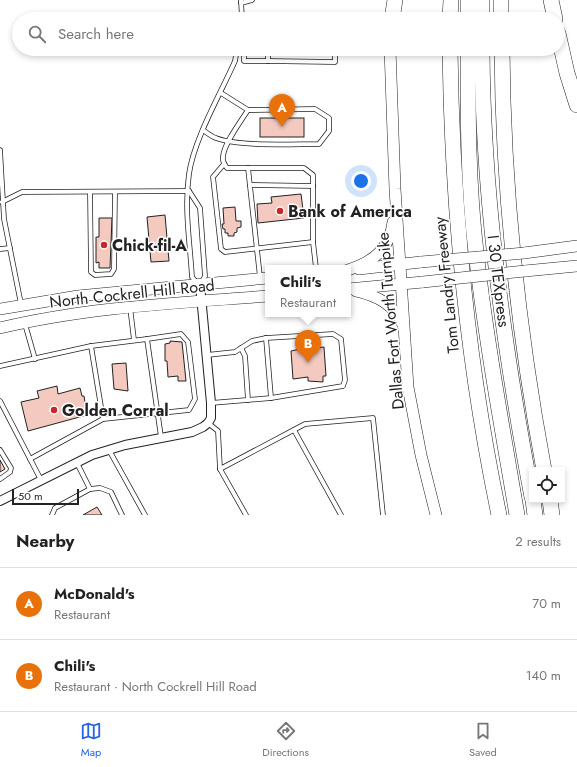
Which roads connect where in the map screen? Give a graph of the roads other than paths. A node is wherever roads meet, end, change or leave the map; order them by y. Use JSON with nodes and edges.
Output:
{"nodes":[{"id":1,"x":252,"y":0,"type":"edge"},
{"id":2,"x":395,"y":0,"type":"edge"},
{"id":3,"x":451,"y":0,"type":"edge"},
{"id":4,"x":468,"y":0,"type":"edge"},
{"id":5,"x":482,"y":0,"type":"edge"},
{"id":6,"x":501,"y":0,"type":"edge"},
{"id":7,"x":551,"y":0,"type":"edge"},
{"id":8,"x":241,"y":1,"type":"edge"},
{"id":9,"x":242,"y":12,"type":"edge"},
{"id":10,"x":393,"y":12,"type":"edge"},
{"id":11,"x":450,"y":12,"type":"edge"},
{"id":12,"x":468,"y":12,"type":"edge"},
{"id":13,"x":482,"y":12,"type":"edge"},
{"id":14,"x":501,"y":12,"type":"edge"},
{"id":15,"x":554,"y":12,"type":"edge"},
{"id":16,"x":236,"y":56,"type":"edge"},
{"id":17,"x":244,"y":56,"type":"edge"},
{"id":18,"x":268,"y":56,"type":"edge"},
{"id":19,"x":336,"y":56,"type":"edge"},
{"id":20,"x":390,"y":56,"type":"edge"},
{"id":21,"x":450,"y":56,"type":"edge"},
{"id":22,"x":468,"y":56,"type":"edge"},
{"id":23,"x":482,"y":56,"type":"edge"},
{"id":24,"x":502,"y":56,"type":"edge"},
{"id":25,"x":563,"y":56,"type":"edge"},
{"id":26,"x":268,"y":61,"type":"junction"},
{"id":27,"x":221,"y":93,"type":"junction"},
{"id":28,"x":577,"y":105,"type":"edge"},
{"id":29,"x":248,"y":110,"type":"junction"},
{"id":30,"x":203,"y":130,"type":"junction"},
{"id":31,"x":229,"y":141,"type":"junction"},
{"id":32,"x":0,"y":150,"type":"edge"},
{"id":33,"x":224,"y":164,"type":"junction"},
{"id":34,"x":248,"y":168,"type":"junction"},
{"id":35,"x":250,"y":185,"type":"junction"},
{"id":36,"x":313,"y":186,"type":"junction"},
{"id":37,"x":189,"y":191,"type":"junction"},
{"id":38,"x":90,"y":192,"type":"junction"},
{"id":39,"x":115,"y":192,"type":"junction"},
{"id":40,"x":395,"y":197,"type":"junction"},
{"id":41,"x":2,"y":202,"type":"junction"},
{"id":42,"x":2,"y":219,"type":"edge"},
{"id":43,"x":313,"y":242,"type":"junction"},
{"id":44,"x":577,"y":246,"type":"edge"},
{"id":45,"x":10,"y":248,"type":"junction"},
{"id":46,"x":257,"y":248,"type":"junction"},
{"id":47,"x":0,"y":249,"type":"edge"},
{"id":48,"x":316,"y":265,"type":"edge"},
{"id":49,"x":401,"y":265,"type":"junction"},
{"id":50,"x":577,"y":266,"type":"edge"},
{"id":51,"x":351,"y":269,"type":"edge"},
{"id":52,"x":351,"y":270,"type":"edge"},
{"id":53,"x":264,"y":279,"type":"edge"},
{"id":54,"x":402,"y":284,"type":"junction"},
{"id":55,"x":200,"y":285,"type":"junction"},
{"id":56,"x":351,"y":289,"type":"edge"},
{"id":57,"x":351,"y":290,"type":"edge"},
{"id":58,"x":265,"y":296,"type":"edge"},
{"id":59,"x":201,"y":301,"type":"junction"},
{"id":60,"x":22,"y":305,"type":"junction"},
{"id":61,"x":130,"y":307,"type":"junction"},
{"id":62,"x":0,"y":309,"type":"edge"},
{"id":63,"x":25,"y":322,"type":"junction"},
{"id":64,"x":0,"y":328,"type":"edge"},
{"id":65,"x":405,"y":331,"type":"junction"},
{"id":66,"x":266,"y":338,"type":"junction"},
{"id":67,"x":146,"y":339,"type":"junction"},
{"id":68,"x":134,"y":340,"type":"junction"},
{"id":69,"x":91,"y":346,"type":"junction"},
{"id":70,"x":241,"y":348,"type":"junction"},
{"id":71,"x":207,"y":355,"type":"junction"},
{"id":72,"x":35,"y":359,"type":"junction"},
{"id":73,"x":0,"y":366,"type":"edge"},
{"id":74,"x":271,"y":398,"type":"junction"},
{"id":75,"x":248,"y":400,"type":"junction"},
{"id":76,"x":0,"y":401,"type":"edge"},
{"id":77,"x":211,"y":403,"type":"junction"},
{"id":78,"x":156,"y":414,"type":"junction"},
{"id":79,"x":103,"y":419,"type":"junction"},
{"id":80,"x":208,"y":423,"type":"junction"},
{"id":81,"x":294,"y":430,"type":"junction"},
{"id":82,"x":161,"y":437,"type":"junction"},
{"id":83,"x":109,"y":449,"type":"junction"},
{"id":84,"x":0,"y":450,"type":"edge"},
{"id":85,"x":30,"y":459,"type":"junction"},
{"id":86,"x":77,"y":463,"type":"junction"},
{"id":87,"x":543,"y":467,"type":"edge"},
{"id":88,"x":220,"y":469,"type":"junction"},
{"id":89,"x":0,"y":479,"type":"edge"},
{"id":90,"x":41,"y":480,"type":"junction"},
{"id":91,"x":529,"y":481,"type":"edge"},
{"id":92,"x":90,"y":489,"type":"junction"},
{"id":93,"x":0,"y":500,"type":"edge"},
{"id":94,"x":533,"y":503,"type":"edge"},
{"id":95,"x":550,"y":503,"type":"edge"},
{"id":96,"x":52,"y":515,"type":"edge"},
{"id":97,"x":122,"y":515,"type":"edge"},
{"id":98,"x":145,"y":515,"type":"edge"},
{"id":99,"x":246,"y":515,"type":"edge"},
{"id":100,"x":341,"y":515,"type":"edge"},
{"id":101,"x":383,"y":515,"type":"edge"},
{"id":102,"x":436,"y":515,"type":"edge"},
{"id":103,"x":498,"y":515,"type":"edge"},
{"id":104,"x":517,"y":515,"type":"edge"},
{"id":105,"x":535,"y":515,"type":"edge"},
{"id":106,"x":552,"y":515,"type":"edge"}],
"edges":[{"from":1,"to":8,"type":"lane"},
{"from":2,"to":10,"type":"highway"},
{"from":3,"to":11,"type":"highway"},
{"from":4,"to":12,"type":"highway"},
{"from":5,"to":13,"type":"highway"},
{"from":6,"to":14,"type":"highway"},
{"from":7,"to":15,"type":"highway"},
{"from":8,"to":9,"type":"lane"},
{"from":16,"to":27,"type":"lane"},
{"from":17,"to":26,"type":"lane"},
{"from":18,"to":26,"type":"lane"},
{"from":19,"to":26,"type":"lane"},
{"from":20,"to":40,"type":"main road","name":"Dallas Fort Worth Turnpike"},
{"from":21,"to":103,"type":"highway","name":"Tom Landry Freeway"},
{"from":22,"to":104,"type":"highway","name":"I 30 TEXpress"},
{"from":23,"to":91,"type":"highway"},
{"from":24,"to":87,"type":"highway"},
{"from":25,"to":28,"type":"highway"},
{"from":27,"to":29,"type":"lane"},
{"from":27,"to":30,"type":"lane"},
{"from":29,"to":31,"type":"lane"},
{"from":29,"to":31,"type":"lane"},
{"from":30,"to":31,"type":"lane"},
{"from":30,"to":37,"type":"lane"},
{"from":31,"to":33,"type":"lane"},
{"from":32,"to":41,"type":"lane"},
{"from":33,"to":34,"type":"lane"},
{"from":33,"to":46,"type":"lane"},
{"from":34,"to":35,"type":"lane"},
{"from":34,"to":36,"type":"lane"},
{"from":35,"to":36,"type":"lane"},
{"from":35,"to":46,"type":"lane"},
{"from":36,"to":43,"type":"lane"},
{"from":37,"to":39,"type":"lane"},
{"from":37,"to":55,"type":"lane"},
{"from":37,"to":55,"type":"lane"},
{"from":38,"to":39,"type":"lane"},
{"from":38,"to":39,"type":"lane"},
{"from":38,"to":41,"type":"lane"},
{"from":40,"to":49,"type":"main road","name":"Dallas Fort Worth Turnpike"},
{"from":40,"to":51,"type":"main road"},
{"from":41,"to":42,"type":"lane"},
{"from":42,"to":45,"type":"lane"},
{"from":43,"to":46,"type":"lane"},
{"from":43,"to":48,"type":"lane"},
{"from":44,"to":49,"type":"main road","bridge":true},
{"from":45,"to":47,"type":"lane"},
{"from":45,"to":60,"type":"lane"},
{"from":46,"to":53,"type":"lane"},
{"from":49,"to":52,"type":"main road"},
{"from":49,"to":54,"type":"main road","name":"Dallas Fort Worth Turnpike"},
{"from":50,"to":54,"type":"main road","bridge":true},
{"from":53,"to":55,"type":"main road","name":"North Cockrell Hill Road"},
{"from":54,"to":56,"type":"main road"},
{"from":54,"to":65,"type":"main road","name":"Dallas Fort Worth Turnpike"},
{"from":55,"to":59,"type":"street"},
{"from":55,"to":60,"type":"main road","name":"North Cockrell Hill Road"},
{"from":57,"to":65,"type":"main road"},
{"from":58,"to":59,"type":"main road","name":"North Cockrell Hill Road"},
{"from":59,"to":61,"type":"main road","name":"North Cockrell Hill Road"},
{"from":59,"to":71,"type":"street"},
{"from":60,"to":62,"type":"main road","name":"North Cockrell Hill Road"},
{"from":60,"to":63,"type":"main road"},
{"from":61,"to":63,"type":"main road","name":"North Cockrell Hill Road"},
{"from":61,"to":68,"type":"lane"},
{"from":63,"to":64,"type":"main road","name":"North Cockrell Hill Road"},
{"from":63,"to":72,"type":"lane"},
{"from":65,"to":102,"type":"main road","name":"Dallas Fort Worth Turnpike"},
{"from":66,"to":70,"type":"lane"},
{"from":66,"to":74,"type":"lane"},
{"from":66,"to":74,"type":"lane"},
{"from":67,"to":68,"type":"lane"},
{"from":67,"to":78,"type":"lane"},
{"from":67,"to":78,"type":"lane"},
{"from":68,"to":69,"type":"lane"},
{"from":69,"to":72,"type":"lane"},
{"from":69,"to":79,"type":"lane"},
{"from":70,"to":71,"type":"lane"},
{"from":70,"to":75,"type":"lane"},
{"from":71,"to":77,"type":"street"},
{"from":72,"to":73,"type":"lane"},
{"from":74,"to":75,"type":"lane"},
{"from":75,"to":77,"type":"lane"},
{"from":76,"to":85,"type":"lane"},
{"from":77,"to":80,"type":"street"},
{"from":78,"to":79,"type":"lane"},
{"from":78,"to":82,"type":"lane"},
{"from":79,"to":85,"type":"lane"},
{"from":80,"to":82,"type":"street"},
{"from":80,"to":88,"type":"lane"},
{"from":81,"to":88,"type":"lane"},
{"from":81,"to":100,"type":"lane"},
{"from":81,"to":101,"type":"lane"},
{"from":82,"to":83,"type":"street"},
{"from":83,"to":86,"type":"street"},
{"from":83,"to":98,"type":"lane"},
{"from":84,"to":89,"type":"lane"},
{"from":85,"to":90,"type":"lane"},
{"from":86,"to":90,"type":"street"},
{"from":86,"to":92,"type":"lane"},
{"from":88,"to":99,"type":"lane"},
{"from":90,"to":93,"type":"street"},
{"from":92,"to":96,"type":"lane"},
{"from":92,"to":97,"type":"lane"},
{"from":94,"to":105,"type":"highway"},
{"from":95,"to":106,"type":"highway"}]}
